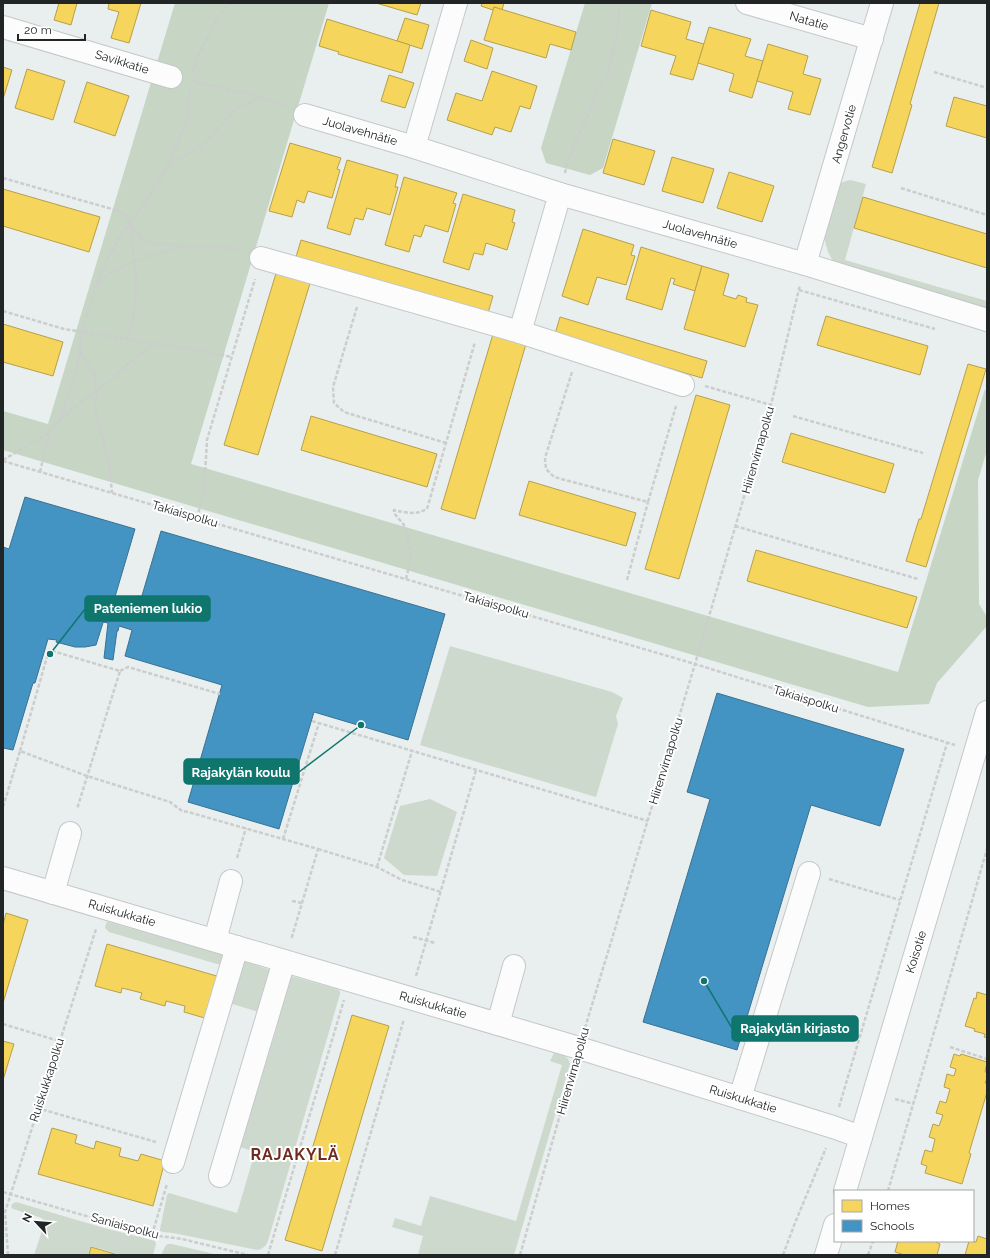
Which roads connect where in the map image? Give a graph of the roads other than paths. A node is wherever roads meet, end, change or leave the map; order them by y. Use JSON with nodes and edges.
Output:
{"nodes":[{"id":1,"x":456,"y":3,"type":"edge"},
{"id":2,"x":747,"y":3,"type":"edge"},
{"id":3,"x":882,"y":3,"type":"edge"},
{"id":4,"x":3,"y":26,"type":"edge"},
{"id":5,"x":872,"y":39,"type":"junction"},
{"id":6,"x":181,"y":79,"type":"road end"},
{"id":7,"x":306,"y":115,"type":"road end"},
{"id":8,"x":414,"y":147,"type":"junction"},
{"id":9,"x":560,"y":194,"type":"junction"},
{"id":10,"x":261,"y":258,"type":"road end"},
{"id":11,"x":805,"y":264,"type":"junction"},
{"id":12,"x":987,"y":320,"type":"edge"},
{"id":13,"x":520,"y":332,"type":"junction"},
{"id":14,"x":683,"y":385,"type":"road end"},
{"id":15,"x":987,"y":712,"type":"edge"},
{"id":16,"x":70,"y":833,"type":"dead end"},
{"id":17,"x":809,"y":872,"type":"road end"},
{"id":18,"x":231,"y":881,"type":"dead end"},
{"id":19,"x":4,"y":882,"type":"edge"},
{"id":20,"x":53,"y":893,"type":"junction"},
{"id":21,"x":215,"y":940,"type":"junction"},
{"id":22,"x":237,"y":947,"type":"junction"},
{"id":23,"x":286,"y":954,"type":"junction"},
{"id":24,"x":514,"y":966,"type":"dead end"},
{"id":25,"x":498,"y":1024,"type":"junction"},
{"id":26,"x":740,"y":1098,"type":"junction"},
{"id":27,"x":861,"y":1137,"type":"junction"},
{"id":28,"x":175,"y":1155,"type":"road end"},
{"id":29,"x":220,"y":1176,"type":"dead end"},
{"id":30,"x":845,"y":1190,"type":"edge"},
{"id":31,"x":834,"y":1228,"type":"edge"},
{"id":32,"x":826,"y":1255,"type":"edge"}],
"edges":[{"from":1,"to":8,"type":"street"},
{"from":2,"to":5,"type":"street","name":"Natatie"},
{"from":3,"to":5,"type":"street","name":"Angervotie"},
{"from":4,"to":6,"type":"street","name":"Savikkatie"},
{"from":5,"to":11,"type":"street","name":"Angervotie"},
{"from":7,"to":8,"type":"street","name":"Juolavehnätie"},
{"from":8,"to":9,"type":"street","name":"Juolavehnätie"},
{"from":9,"to":11,"type":"street","name":"Juolavehnätie"},
{"from":9,"to":13,"type":"street"},
{"from":10,"to":13,"type":"street"},
{"from":11,"to":12,"type":"street","name":"Juolavehnätie"},
{"from":13,"to":14,"type":"street"},
{"from":15,"to":27,"type":"street","name":"Koisotie"},
{"from":16,"to":20,"type":"street"},
{"from":17,"to":26,"type":"street"},
{"from":18,"to":21,"type":"street"},
{"from":19,"to":20,"type":"street","name":"Ruiskukkatie"},
{"from":20,"to":21,"type":"street","name":"Ruiskukkatie"},
{"from":21,"to":22,"type":"street","name":"Ruiskukkatie"},
{"from":22,"to":23,"type":"street","name":"Ruiskukkatie"},
{"from":22,"to":28,"type":"street"},
{"from":23,"to":25,"type":"street","name":"Ruiskukkatie"},
{"from":23,"to":29,"type":"street"},
{"from":24,"to":25,"type":"street"},
{"from":25,"to":26,"type":"street","name":"Ruiskukkatie"},
{"from":26,"to":27,"type":"street","name":"Ruiskukkatie"},
{"from":27,"to":30,"type":"street","name":"Koisotie"},
{"from":31,"to":32,"type":"street"}]}
